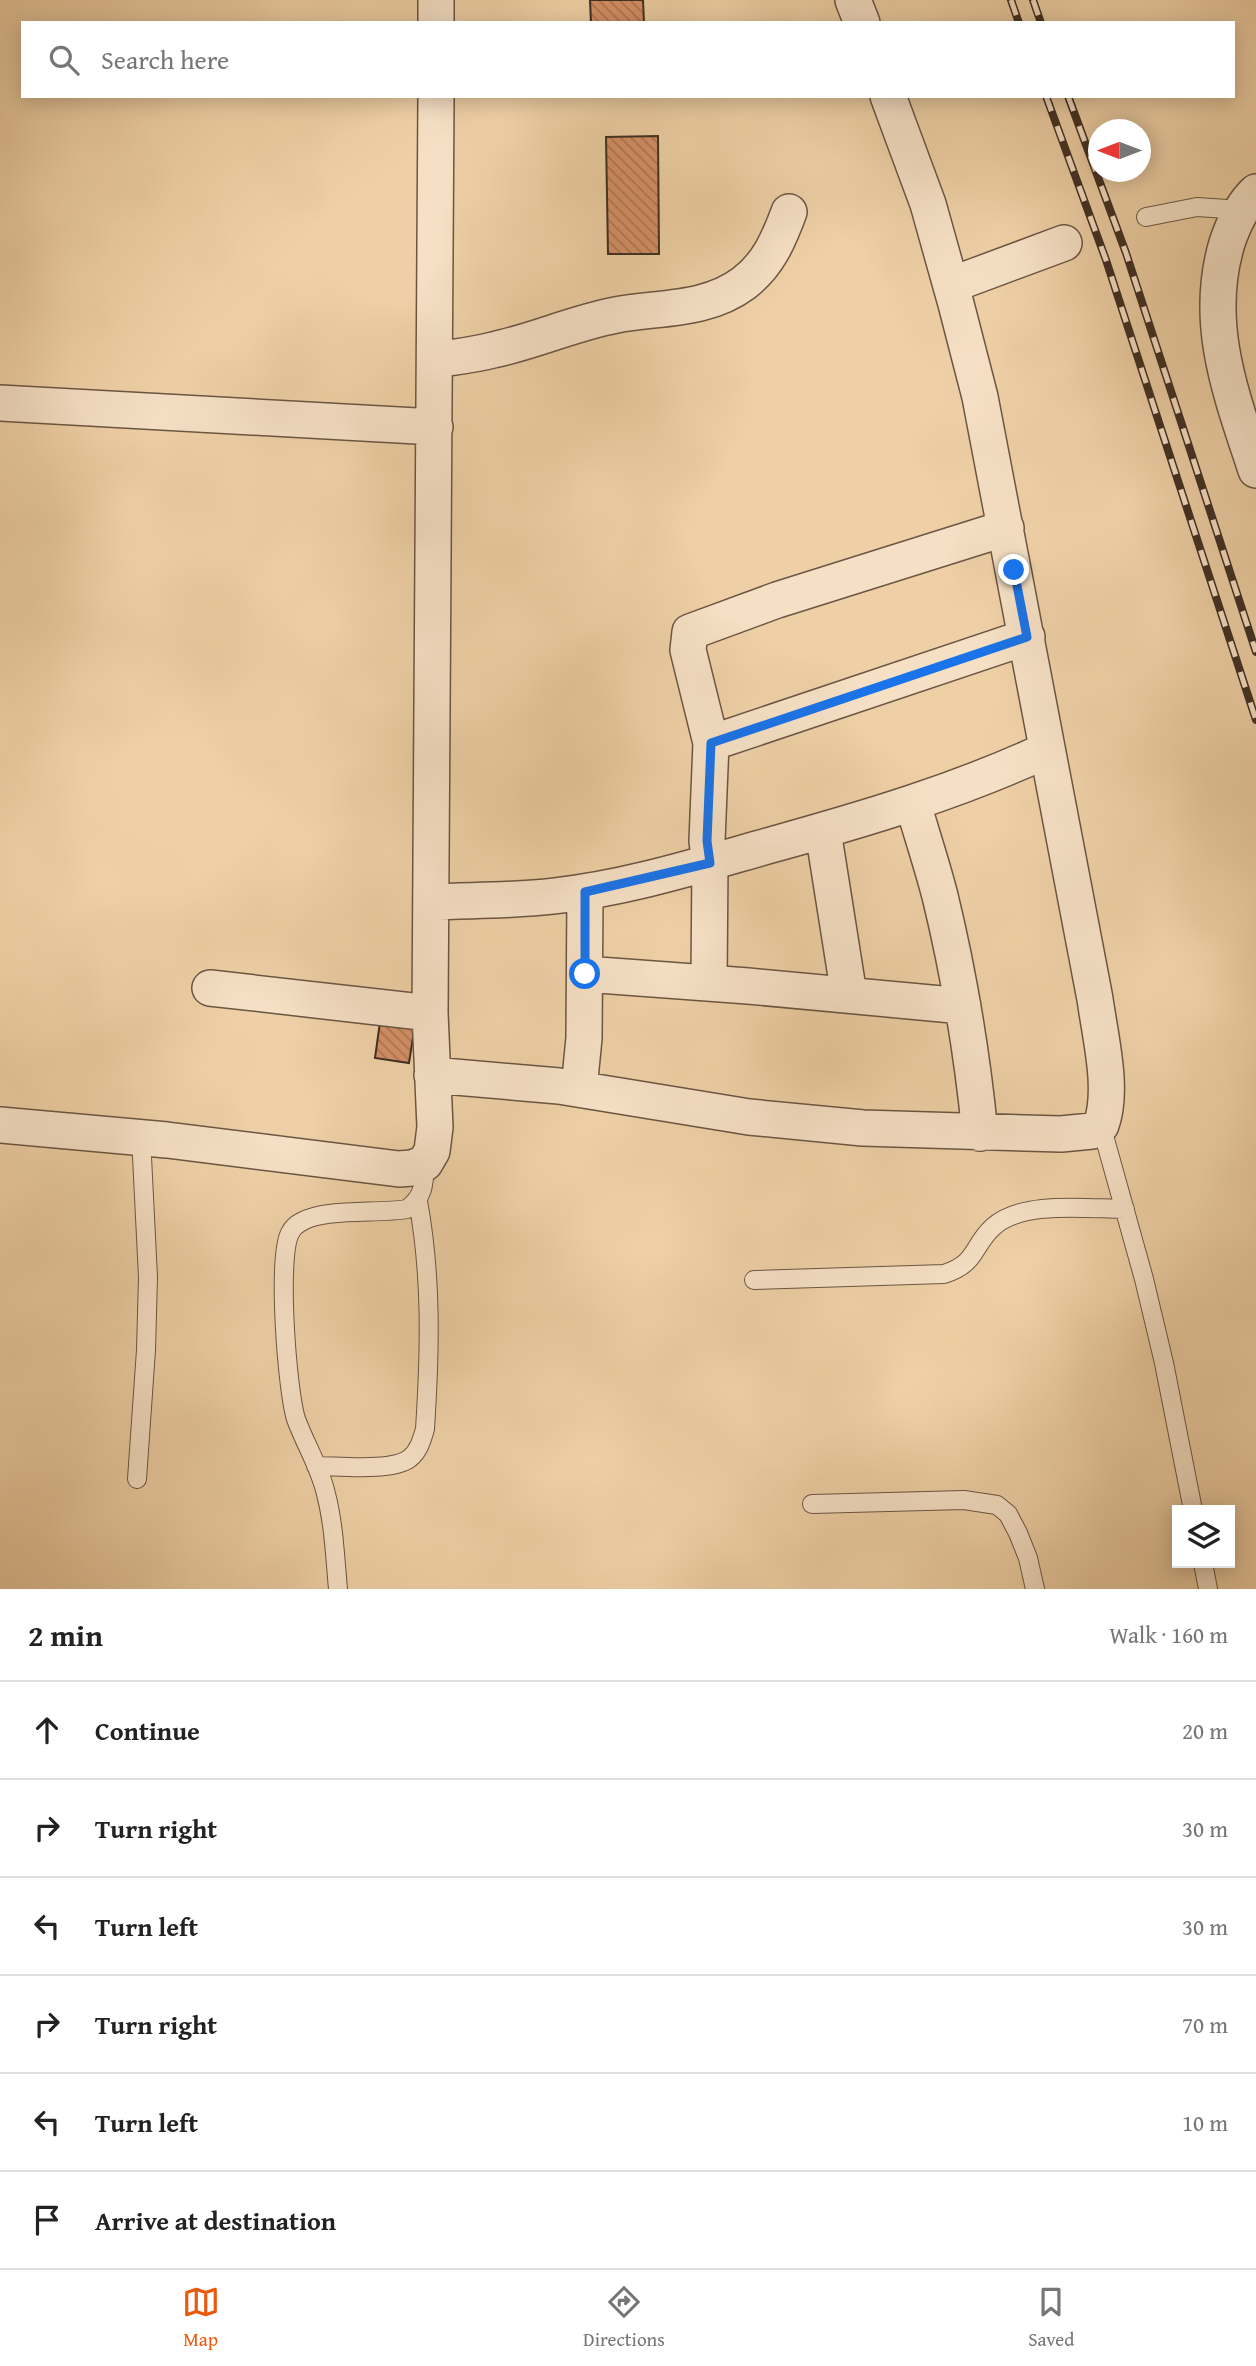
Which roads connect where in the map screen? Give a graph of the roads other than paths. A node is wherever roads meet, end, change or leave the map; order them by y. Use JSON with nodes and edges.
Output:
{"nodes":[{"id":1,"x":436,"y":0,"type":"edge"},
{"id":2,"x":853,"y":0,"type":"edge"},
{"id":3,"x":436,"y":21,"type":"edge"},
{"id":4,"x":861,"y":21,"type":"edge"},
{"id":5,"x":436,"y":98,"type":"edge"},
{"id":6,"x":889,"y":98,"type":"edge"},
{"id":7,"x":1249,"y":201,"type":"edge"},
{"id":8,"x":789,"y":212,"type":"dead end"},
{"id":9,"x":1146,"y":217,"type":"dead end"},
{"id":10,"x":1064,"y":243,"type":"dead end"},
{"id":11,"x":951,"y":285,"type":"junction"},
{"id":12,"x":435,"y":360,"type":"junction"},
{"id":13,"x":0,"y":403,"type":"edge"},
{"id":14,"x":435,"y":426,"type":"junction"},
{"id":15,"x":1256,"y":470,"type":"edge"},
{"id":16,"x":1006,"y":528,"type":"junction"},
{"id":17,"x":1027,"y":637,"type":"junction"},
{"id":18,"x":711,"y":743,"type":"junction"},
{"id":19,"x":1047,"y":750,"type":"junction"},
{"id":20,"x":913,"y":804,"type":"junction"},
{"id":21,"x":823,"y":831,"type":"junction"},
{"id":22,"x":710,"y":863,"type":"junction"},
{"id":23,"x":585,"y":892,"type":"junction"},
{"id":24,"x":431,"y":902,"type":"junction"},
{"id":25,"x":585,"y":974,"type":"junction"},
{"id":26,"x":709,"y":982,"type":"junction"},
{"id":27,"x":210,"y":988,"type":"dead end"},
{"id":28,"x":849,"y":995,"type":"junction"},
{"id":29,"x":963,"y":1006,"type":"junction"},
{"id":30,"x":430,"y":1013,"type":"junction"},
{"id":31,"x":432,"y":1075,"type":"junction"},
{"id":32,"x":579,"y":1089,"type":"junction"},
{"id":33,"x":0,"y":1125,"type":"edge"},
{"id":34,"x":1101,"y":1125,"type":"junction"},
{"id":35,"x":980,"y":1133,"type":"junction"},
{"id":36,"x":141,"y":1137,"type":"junction"},
{"id":37,"x":425,"y":1163,"type":"junction"},
{"id":38,"x":418,"y":1201,"type":"junction"},
{"id":39,"x":1125,"y":1209,"type":"junction"},
{"id":40,"x":754,"y":1280,"type":"dead end"},
{"id":41,"x":316,"y":1466,"type":"junction"},
{"id":42,"x":137,"y":1479,"type":"dead end"},
{"id":43,"x":812,"y":1504,"type":"dead end"},
{"id":44,"x":1192,"y":1505,"type":"edge"},
{"id":45,"x":1204,"y":1568,"type":"edge"},
{"id":46,"x":338,"y":1589,"type":"edge"},
{"id":47,"x":1035,"y":1589,"type":"edge"},
{"id":48,"x":1209,"y":1589,"type":"edge"}],
"edges":[{"from":1,"to":3,"type":"street"},
{"from":2,"to":4,"type":"street"},
{"from":5,"to":12,"type":"street"},
{"from":6,"to":11,"type":"street"},
{"from":7,"to":9,"type":"lane"},
{"from":7,"to":15,"type":"street"},
{"from":8,"to":12,"type":"street"},
{"from":10,"to":11,"type":"street"},
{"from":11,"to":16,"type":"street"},
{"from":12,"to":14,"type":"street"},
{"from":13,"to":14,"type":"street"},
{"from":14,"to":24,"type":"street"},
{"from":16,"to":17,"type":"street"},
{"from":16,"to":18,"type":"street"},
{"from":17,"to":18,"type":"street"},
{"from":17,"to":19,"type":"street"},
{"from":18,"to":22,"type":"street"},
{"from":19,"to":20,"type":"street"},
{"from":19,"to":34,"type":"street"},
{"from":20,"to":21,"type":"street"},
{"from":20,"to":29,"type":"street"},
{"from":21,"to":22,"type":"street"},
{"from":21,"to":28,"type":"street"},
{"from":22,"to":23,"type":"street"},
{"from":22,"to":26,"type":"street"},
{"from":23,"to":24,"type":"street"},
{"from":23,"to":25,"type":"street"},
{"from":24,"to":30,"type":"street"},
{"from":25,"to":26,"type":"street"},
{"from":25,"to":32,"type":"street"},
{"from":26,"to":28,"type":"street"},
{"from":27,"to":30,"type":"street"},
{"from":28,"to":29,"type":"street"},
{"from":29,"to":35,"type":"street"},
{"from":30,"to":31,"type":"street"},
{"from":31,"to":32,"type":"street"},
{"from":31,"to":37,"type":"street"},
{"from":32,"to":35,"type":"street"},
{"from":33,"to":36,"type":"street"},
{"from":34,"to":35,"type":"street"},
{"from":34,"to":39,"type":"lane"},
{"from":36,"to":37,"type":"street"},
{"from":36,"to":42,"type":"lane"},
{"from":37,"to":38,"type":"lane"},
{"from":38,"to":41,"type":"lane"},
{"from":38,"to":41,"type":"lane"},
{"from":39,"to":40,"type":"lane"},
{"from":39,"to":44,"type":"lane"},
{"from":41,"to":46,"type":"lane"},
{"from":43,"to":47,"type":"lane"},
{"from":45,"to":48,"type":"lane"}]}
